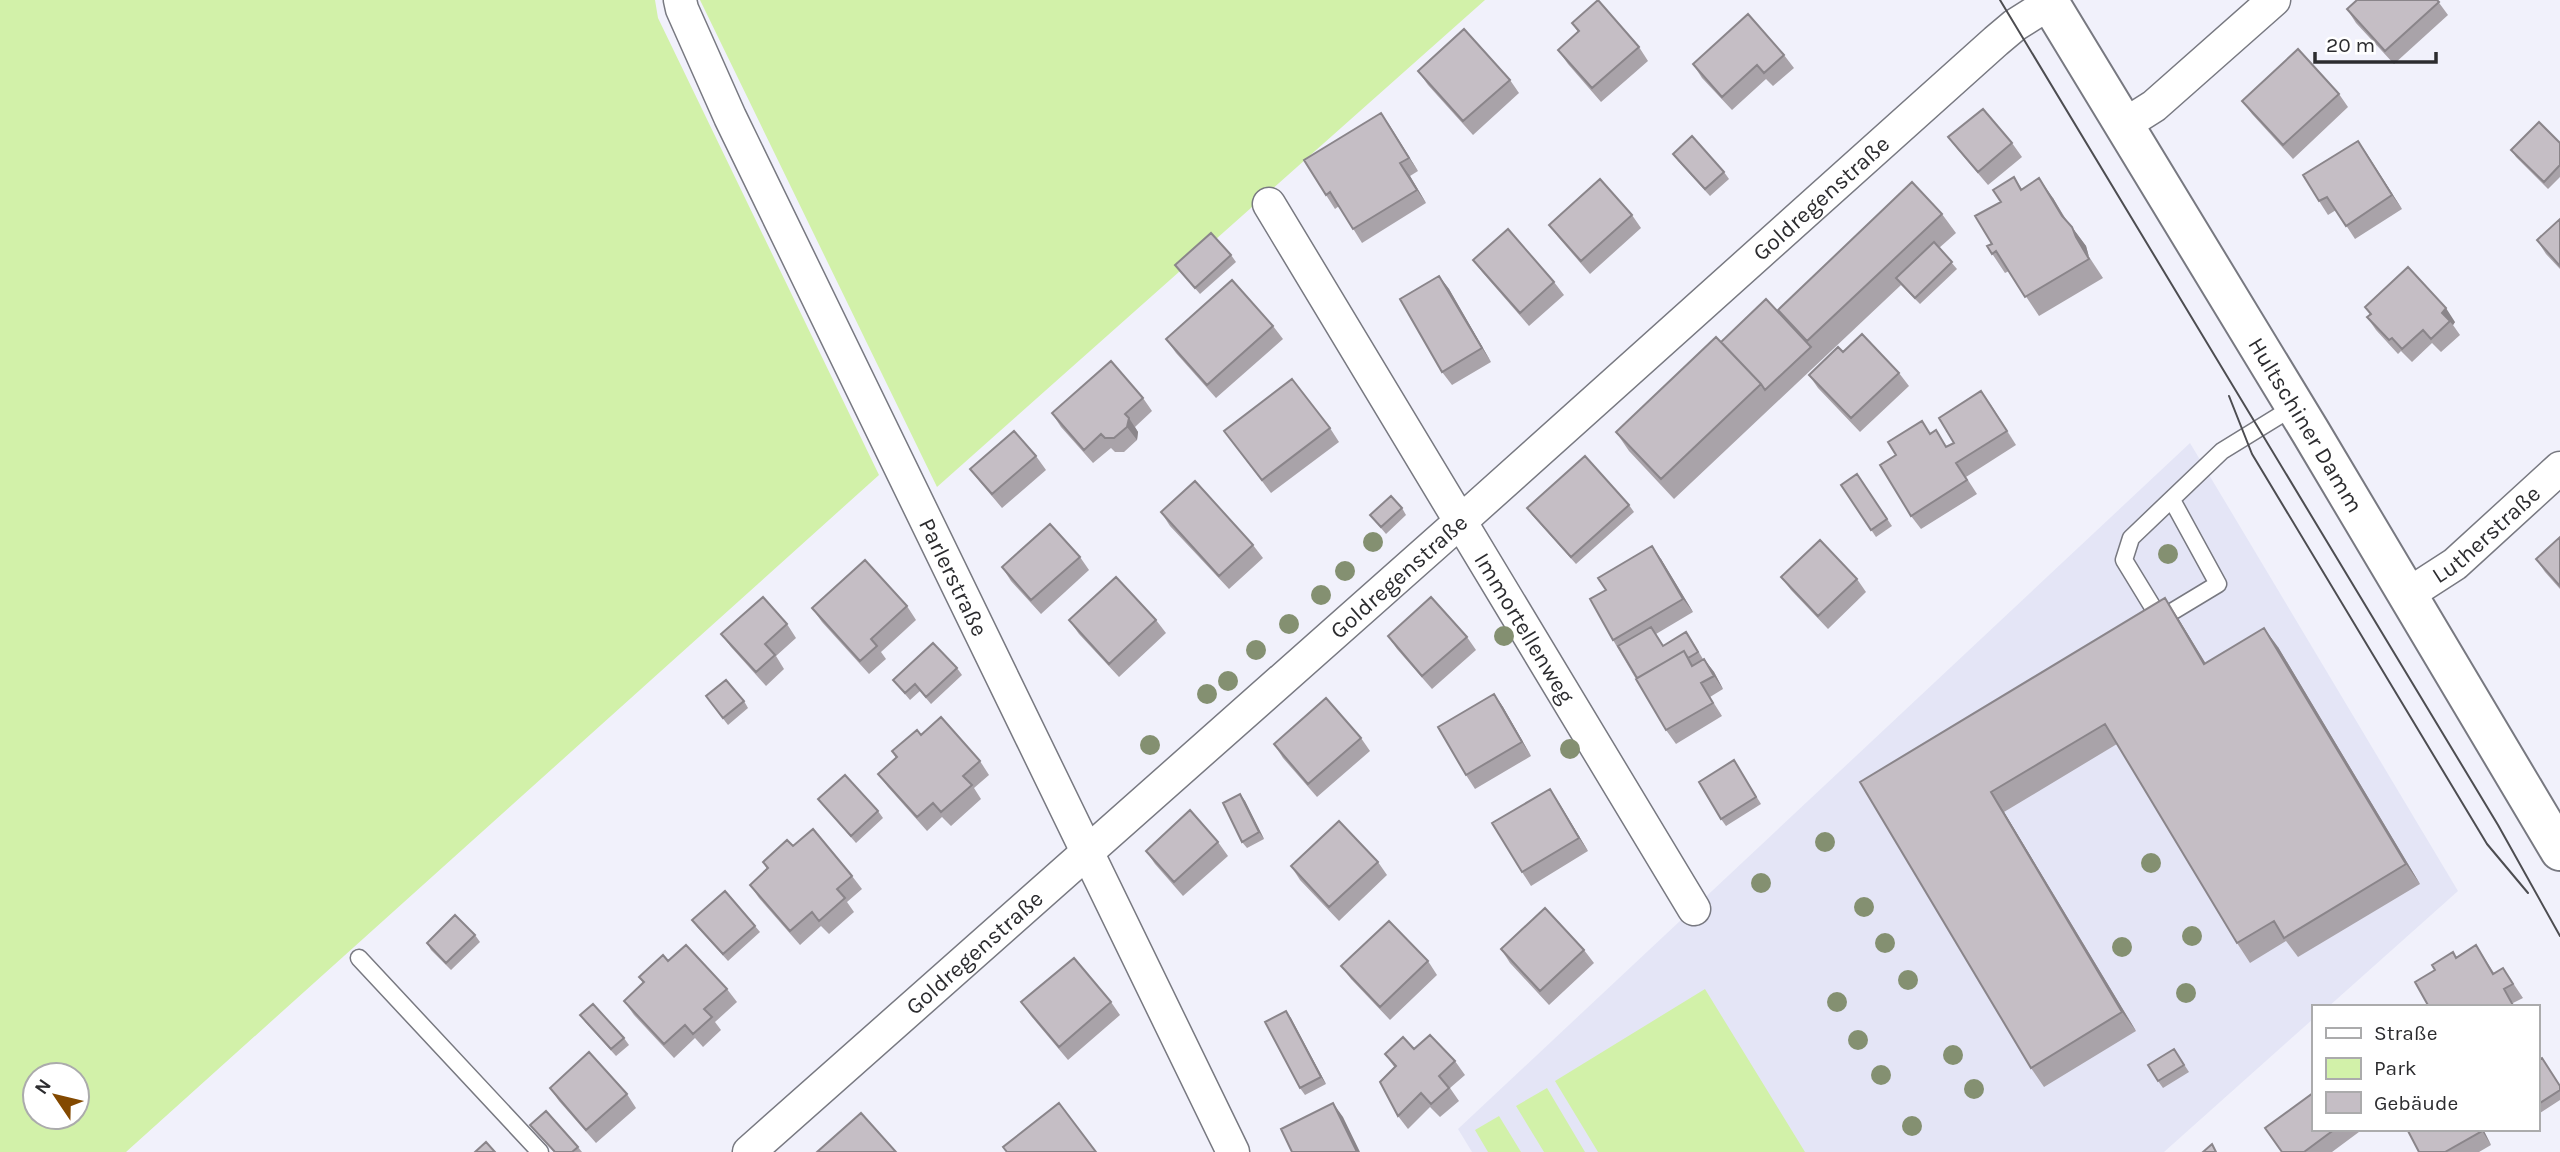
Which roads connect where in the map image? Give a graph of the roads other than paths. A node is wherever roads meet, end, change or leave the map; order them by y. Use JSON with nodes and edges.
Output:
{"nodes":[{"id":1,"x":680,"y":0,"type":"edge"},
{"id":2,"x":2274,"y":0,"type":"edge"},
{"id":3,"x":2049,"y":1,"type":"edge"},
{"id":4,"x":2124,"y":125,"type":"junction"},
{"id":5,"x":1269,"y":204,"type":"dead end"},
{"id":6,"x":2295,"y":406,"type":"junction"},
{"id":7,"x":2560,"y":468,"type":"edge"},
{"id":8,"x":2172,"y":500,"type":"junction"},
{"id":9,"x":1461,"y":521,"type":"junction"},
{"id":10,"x":2407,"y":596,"type":"junction"},
{"id":11,"x":2560,"y":850,"type":"edge"},
{"id":12,"x":1088,"y":851,"type":"junction"},
{"id":13,"x":1694,"y":909,"type":"dead end"},
{"id":14,"x":359,"y":958,"type":"dead end"},
{"id":15,"x":540,"y":1152,"type":"edge"},
{"id":16,"x":749,"y":1152,"type":"edge"},
{"id":17,"x":1233,"y":1152,"type":"edge"}],
"edges":[{"from":1,"to":12,"type":"street","name":"Parlerstraße"},
{"from":2,"to":4,"type":"street"},
{"from":3,"to":4,"type":"main road","name":"Hultschiner Damm"},
{"from":3,"to":9,"type":"street","name":"Goldregenstraße"},
{"from":4,"to":6,"type":"main road","name":"Hultschiner Damm"},
{"from":5,"to":9,"type":"street","name":"Immortellenweg"},
{"from":6,"to":8,"type":"lane"},
{"from":6,"to":10,"type":"main road","name":"Hultschiner Damm"},
{"from":7,"to":10,"type":"street","name":"Lutherstraße"},
{"from":8,"to":8,"type":"lane"},
{"from":9,"to":12,"type":"street","name":"Goldregenstraße"},
{"from":9,"to":13,"type":"street","name":"Immortellenweg"},
{"from":10,"to":11,"type":"main road","name":"Hultschiner Damm"},
{"from":12,"to":16,"type":"street","name":"Goldregenstraße"},
{"from":12,"to":17,"type":"street","name":"Parlerstraße"},
{"from":14,"to":15,"type":"lane"}]}
